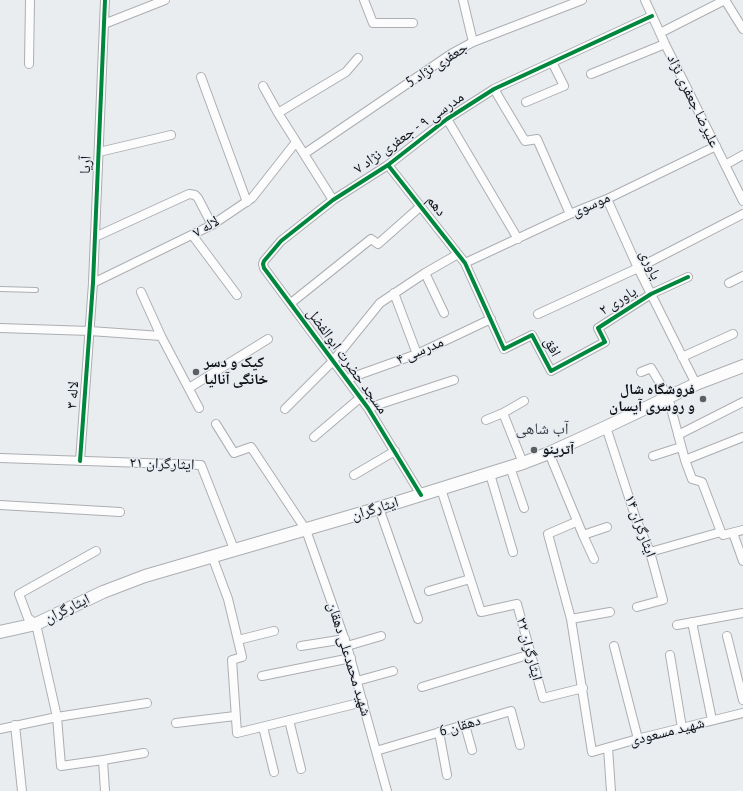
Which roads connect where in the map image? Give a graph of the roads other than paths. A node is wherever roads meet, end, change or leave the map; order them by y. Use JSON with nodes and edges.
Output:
{"nodes":[{"id":1,"x":30,"y":0,"type":"edge"},
{"id":2,"x":105,"y":0,"type":"edge"},
{"id":3,"x":165,"y":0,"type":"edge"},
{"id":4,"x":364,"y":0,"type":"edge"},
{"id":5,"x":463,"y":0,"type":"edge"},
{"id":6,"x":582,"y":0,"type":"edge"},
{"id":7,"x":645,"y":0,"type":"edge"},
{"id":8,"x":725,"y":0,"type":"edge"},
{"id":9,"x":652,"y":16,"type":"junction"},
{"id":10,"x":413,"y":23,"type":"dead end"},
{"id":11,"x":104,"y":24,"type":"junction"},
{"id":12,"x":743,"y":29,"type":"edge"},
{"id":13,"x":660,"y":32,"type":"junction"},
{"id":14,"x":473,"y":42,"type":"junction"},
{"id":15,"x":665,"y":44,"type":"junction"},
{"id":16,"x":358,"y":58,"type":"dead end"},
{"id":17,"x":552,"y":62,"type":"junction"},
{"id":18,"x":29,"y":64,"type":"dead end"},
{"id":19,"x":591,"y":74,"type":"dead end"},
{"id":20,"x":201,"y":77,"type":"dead end"},
{"id":21,"x":263,"y":86,"type":"dead end"},
{"id":22,"x":494,"y":89,"type":"junction"},
{"id":23,"x":526,"y":102,"type":"dead end"},
{"id":24,"x":278,"y":113,"type":"junction"},
{"id":25,"x":447,"y":119,"type":"junction"},
{"id":26,"x":171,"y":135,"type":"dead end"},
{"id":27,"x":296,"y":142,"type":"junction"},
{"id":28,"x":716,"y":146,"type":"junction"},
{"id":29,"x":99,"y":152,"type":"junction"},
{"id":30,"x":304,"y":154,"type":"junction"},
{"id":31,"x":743,"y":155,"type":"edge"},
{"id":32,"x":388,"y":165,"type":"junction"},
{"id":33,"x":725,"y":165,"type":"junction"},
{"id":34,"x":607,"y":199,"type":"junction"},
{"id":35,"x":333,"y":200,"type":"junction"},
{"id":36,"x":743,"y":201,"type":"edge"},
{"id":37,"x":247,"y":202,"type":"junction"},
{"id":38,"x":421,"y":206,"type":"junction"},
{"id":39,"x":570,"y":214,"type":"junction"},
{"id":40,"x":743,"y":214,"type":"edge"},
{"id":41,"x":212,"y":225,"type":"junction"},
{"id":42,"x":192,"y":236,"type":"junction"},
{"id":43,"x":95,"y":237,"type":"junction"},
{"id":44,"x":518,"y":239,"type":"junction"},
{"id":45,"x":458,"y":254,"type":"junction"},
{"id":46,"x":465,"y":263,"type":"junction"},
{"id":47,"x":263,"y":264,"type":"joint"},
{"id":48,"x":638,"y":268,"type":"junction"},
{"id":49,"x":425,"y":273,"type":"junction"},
{"id":50,"x":743,"y":276,"type":"edge"},
{"id":51,"x":688,"y":277,"type":"dead end"},
{"id":52,"x":93,"y":283,"type":"junction"},
{"id":53,"x":729,"y":283,"type":"dead end"},
{"id":54,"x":0,"y":289,"type":"edge"},
{"id":55,"x":36,"y":290,"type":"dead end"},
{"id":56,"x":141,"y":292,"type":"dead end"},
{"id":57,"x":394,"y":293,"type":"junction"},
{"id":58,"x":651,"y":294,"type":"junction"},
{"id":59,"x":237,"y":296,"type":"dead end"},
{"id":60,"x":291,"y":303,"type":"junction"},
{"id":61,"x":444,"y":313,"type":"dead end"},
{"id":62,"x":538,"y":314,"type":"dead end"},
{"id":63,"x":491,"y":319,"type":"junction"},
{"id":64,"x":0,"y":328,"type":"edge"},
{"id":65,"x":598,"y":328,"type":"joint"},
{"id":66,"x":90,"y":331,"type":"junction"},
{"id":67,"x":733,"y":334,"type":"dead end"},
{"id":68,"x":161,"y":336,"type":"junction"},
{"id":69,"x":268,"y":339,"type":"dead end"},
{"id":70,"x":416,"y":354,"type":"junction"},
{"id":71,"x":682,"y":357,"type":"junction"},
{"id":72,"x":333,"y":361,"type":"junction"},
{"id":73,"x":743,"y":366,"type":"edge"},
{"id":74,"x":641,"y":372,"type":"dead end"},
{"id":75,"x":347,"y":379,"type":"junction"},
{"id":76,"x":454,"y":380,"type":"dead end"},
{"id":77,"x":696,"y":384,"type":"junction"},
{"id":78,"x":189,"y":388,"type":"junction"},
{"id":79,"x":360,"y":397,"type":"junction"},
{"id":80,"x":668,"y":397,"type":"junction"},
{"id":81,"x":524,"y":401,"type":"dead end"},
{"id":82,"x":743,"y":402,"type":"edge"},
{"id":83,"x":199,"y":408,"type":"dead end"},
{"id":84,"x":368,"y":408,"type":"junction"},
{"id":85,"x":285,"y":409,"type":"dead end"},
{"id":86,"x":503,"y":413,"type":"junction"},
{"id":87,"x":486,"y":420,"type":"dead end"},
{"id":88,"x":216,"y":424,"type":"dead end"},
{"id":89,"x":606,"y":427,"type":"junction"},
{"id":90,"x":678,"y":435,"type":"junction"},
{"id":91,"x":314,"y":437,"type":"dead end"},
{"id":92,"x":743,"y":437,"type":"edge"},
{"id":93,"x":681,"y":447,"type":"junction"},
{"id":94,"x":395,"y":452,"type":"junction"},
{"id":95,"x":549,"y":453,"type":"junction"},
{"id":96,"x":653,"y":456,"type":"dead end"},
{"id":97,"x":0,"y":458,"type":"edge"},
{"id":98,"x":685,"y":460,"type":"junction"},
{"id":99,"x":80,"y":461,"type":"junction"},
{"id":100,"x":523,"y":463,"type":"junction"},
{"id":101,"x":510,"y":467,"type":"junction"},
{"id":102,"x":490,"y":474,"type":"junction"},
{"id":103,"x":354,"y":475,"type":"dead end"},
{"id":104,"x":441,"y":489,"type":"junction"},
{"id":105,"x":421,"y":495,"type":"junction"},
{"id":106,"x":0,"y":505,"type":"edge"},
{"id":107,"x":378,"y":508,"type":"junction"},
{"id":108,"x":524,"y":508,"type":"dead end"},
{"id":109,"x":120,"y":512,"type":"dead end"},
{"id":110,"x":576,"y":522,"type":"junction"},
{"id":111,"x":607,"y":527,"type":"dead end"},
{"id":112,"x":306,"y":530,"type":"junction"},
{"id":113,"x":743,"y":530,"type":"edge"},
{"id":114,"x":720,"y":532,"type":"junction"},
{"id":115,"x":733,"y":533,"type":"junction"},
{"id":116,"x":583,"y":535,"type":"junction"},
{"id":117,"x":234,"y":549,"type":"junction"},
{"id":118,"x":96,"y":551,"type":"dead end"},
{"id":119,"x":513,"y":552,"type":"dead end"},
{"id":120,"x":650,"y":552,"type":"junction"},
{"id":121,"x":212,"y":556,"type":"junction"},
{"id":122,"x":594,"y":559,"type":"dead end"},
{"id":123,"x":743,"y":561,"type":"edge"},
{"id":124,"x":470,"y":579,"type":"junction"},
{"id":125,"x":429,"y":591,"type":"dead end"},
{"id":126,"x":637,"y":607,"type":"dead end"},
{"id":127,"x":610,"y":612,"type":"dead end"},
{"id":128,"x":743,"y":613,"type":"edge"},
{"id":129,"x":418,"y":619,"type":"dead end"},
{"id":130,"x":571,"y":619,"type":"junction"},
{"id":131,"x":692,"y":622,"type":"junction"},
{"id":132,"x":36,"y":624,"type":"junction"},
{"id":133,"x":677,"y":625,"type":"dead end"},
{"id":134,"x":274,"y":631,"type":"dead end"},
{"id":135,"x":0,"y":632,"type":"edge"},
{"id":136,"x":381,"y":636,"type":"dead end"},
{"id":137,"x":727,"y":636,"type":"dead end"},
{"id":138,"x":238,"y":640,"type":"junction"},
{"id":139,"x":346,"y":642,"type":"junction"},
{"id":140,"x":301,"y":646,"type":"dead end"},
{"id":141,"x":614,"y":646,"type":"dead end"},
{"id":142,"x":530,"y":654,"type":"junction"},
{"id":143,"x":670,"y":655,"type":"dead end"},
{"id":144,"x":351,"y":658,"type":"junction"},
{"id":145,"x":393,"y":671,"type":"dead end"},
{"id":146,"x":262,"y":676,"type":"dead end"},
{"id":147,"x":357,"y":681,"type":"junction"},
{"id":148,"x":422,"y":687,"type":"dead end"},
{"id":149,"x":583,"y":688,"type":"junction"},
{"id":150,"x":743,"y":700,"type":"edge"},
{"id":151,"x":363,"y":702,"type":"junction"},
{"id":152,"x":147,"y":703,"type":"dead end"},
{"id":153,"x":743,"y":713,"type":"edge"},
{"id":154,"x":57,"y":716,"type":"junction"},
{"id":155,"x":236,"y":716,"type":"junction"},
{"id":156,"x":289,"y":720,"type":"junction"},
{"id":157,"x":712,"y":720,"type":"junction"},
{"id":158,"x":176,"y":723,"type":"dead end"},
{"id":159,"x":15,"y":725,"type":"junction"},
{"id":160,"x":465,"y":725,"type":"junction"},
{"id":161,"x":263,"y":727,"type":"junction"},
{"id":162,"x":682,"y":728,"type":"junction"},
{"id":163,"x":0,"y":729,"type":"edge"},
{"id":164,"x":439,"y":732,"type":"junction"},
{"id":165,"x":638,"y":738,"type":"junction"},
{"id":166,"x":520,"y":745,"type":"dead end"},
{"id":167,"x":608,"y":748,"type":"junction"},
{"id":168,"x":472,"y":750,"type":"dead end"},
{"id":169,"x":376,"y":751,"type":"junction"},
{"id":170,"x":144,"y":753,"type":"dead end"},
{"id":171,"x":103,"y":760,"type":"junction"},
{"id":172,"x":301,"y":769,"type":"dead end"},
{"id":173,"x":274,"y":772,"type":"dead end"},
{"id":174,"x":448,"y":775,"type":"dead end"},
{"id":175,"x":22,"y":791,"type":"edge"},
{"id":176,"x":105,"y":791,"type":"edge"},
{"id":177,"x":387,"y":791,"type":"edge"},
{"id":178,"x":611,"y":791,"type":"edge"}],
"edges":[{"from":1,"to":18,"type":"street"},
{"from":2,"to":11,"type":"street","name":"آریا"},
{"from":3,"to":11,"type":"street"},
{"from":4,"to":10,"type":"street"},
{"from":5,"to":14,"type":"street"},
{"from":6,"to":14,"type":"street","name":"جعفری نژاد 5"},
{"from":7,"to":9,"type":"street","name":"علیرضا جعفری نژاد"},
{"from":8,"to":12,"type":"street"},
{"from":8,"to":13,"type":"street"},
{"from":9,"to":13,"type":"street","name":"علیرضا جعفری نژاد"},
{"from":9,"to":17,"type":"street","name":"مدرسی ۹ - جعفری نژاد ۷"},
{"from":11,"to":29,"type":"street","name":"آریا"},
{"from":13,"to":15,"type":"street","name":"علیرضا جعفری نژاد"},
{"from":14,"to":30,"type":"street","name":"جعفری نژاد 5"},
{"from":15,"to":19,"type":"street"},
{"from":15,"to":28,"type":"street","name":"علیرضا جعفری نژاد"},
{"from":16,"to":24,"type":"street"},
{"from":17,"to":22,"type":"street","name":"مدرسی ۹ - جعفری نژاد ۷"},
{"from":17,"to":23,"type":"street"},
{"from":20,"to":37,"type":"street"},
{"from":21,"to":24,"type":"street"},
{"from":22,"to":25,"type":"street","name":"مدرسی ۹ - جعفری نژاد ۷"},
{"from":22,"to":39,"type":"street"},
{"from":24,"to":27,"type":"street"},
{"from":25,"to":32,"type":"street","name":"مدرسی ۹ - جعفری نژاد ۷"},
{"from":25,"to":44,"type":"street"},
{"from":26,"to":29,"type":"street"},
{"from":27,"to":30,"type":"street"},
{"from":27,"to":37,"type":"street","name":"لاله ۷"},
{"from":28,"to":33,"type":"street","name":"علیرضا جعفری نژاد"},
{"from":28,"to":34,"type":"street","name":"موسوی"},
{"from":29,"to":43,"type":"street","name":"آریا"},
{"from":30,"to":35,"type":"street"},
{"from":31,"to":33,"type":"street"},
{"from":32,"to":35,"type":"street","name":"مدرسی ۹ - جعفری نژاد ۷"},
{"from":32,"to":38,"type":"street","name":"دهم"},
{"from":33,"to":36,"type":"street","name":"علیرضا جعفری نژاد"},
{"from":34,"to":39,"type":"street","name":"موسوی"},
{"from":34,"to":48,"type":"street","name":"یاوری"},
{"from":35,"to":47,"type":"street","name":"مدرسی ۹ - جعفری نژاد ۷"},
{"from":37,"to":41,"type":"street","name":"لاله ۷"},
{"from":38,"to":45,"type":"street","name":"دهم"},
{"from":38,"to":60,"type":"street"},
{"from":39,"to":44,"type":"street","name":"موسوی"},
{"from":40,"to":48,"type":"street"},
{"from":41,"to":42,"type":"street","name":"لاله ۷"},
{"from":41,"to":43,"type":"street"},
{"from":42,"to":52,"type":"street","name":"لاله ۷"},
{"from":42,"to":59,"type":"street"},
{"from":43,"to":52,"type":"street","name":"آریا"},
{"from":44,"to":46,"type":"street","name":"موسوی"},
{"from":45,"to":46,"type":"street","name":"دهم"},
{"from":45,"to":49,"type":"street","name":"مسجد حضرت ابوالفضل"},
{"from":46,"to":63,"type":"street","name":"افق"},
{"from":47,"to":60,"type":"street","name":"مسجد حضرت ابوالفضل"},
{"from":48,"to":58,"type":"street","name":"یاوری"},
{"from":48,"to":62,"type":"street"},
{"from":49,"to":57,"type":"street","name":"مسجد حضرت ابوالفضل"},
{"from":49,"to":61,"type":"street"},
{"from":50,"to":53,"type":"street"},
{"from":51,"to":58,"type":"street","name":"یاوری ۲"},
{"from":52,"to":66,"type":"street","name":"آریا"},
{"from":54,"to":55,"type":"lane"},
{"from":56,"to":68,"type":"street"},
{"from":57,"to":70,"type":"street"},
{"from":57,"to":72,"type":"street","name":"مسجد حضرت ابوالفضل"},
{"from":58,"to":65,"type":"street","name":"یاوری ۲"},
{"from":58,"to":71,"type":"street","name":"یاوری"},
{"from":60,"to":72,"type":"street","name":"مسجد حضرت ابوالفضل"},
{"from":63,"to":65,"type":"street","name":"افق"},
{"from":63,"to":70,"type":"street","name":"مدرسی ۴"},
{"from":64,"to":66,"type":"street"},
{"from":66,"to":68,"type":"street"},
{"from":66,"to":99,"type":"street","name":"لاله ۳"},
{"from":67,"to":71,"type":"street"},
{"from":68,"to":78,"type":"street"},
{"from":69,"to":78,"type":"street"},
{"from":70,"to":75,"type":"street","name":"مدرسی ۴"},
{"from":71,"to":77,"type":"street","name":"یاوری"},
{"from":72,"to":75,"type":"street","name":"مسجد حضرت ابوالفضل"},
{"from":72,"to":85,"type":"street"},
{"from":73,"to":77,"type":"main road","name":"ایثارگران"},
{"from":74,"to":80,"type":"street"},
{"from":75,"to":79,"type":"street","name":"مسجد حضرت ابوالفضل"},
{"from":76,"to":84,"type":"street"},
{"from":77,"to":80,"type":"main road","name":"ایثارگران"},
{"from":78,"to":83,"type":"street"},
{"from":79,"to":84,"type":"street","name":"مسجد حضرت ابوالفضل"},
{"from":79,"to":91,"type":"street"},
{"from":80,"to":89,"type":"main road","name":"ایثارگران"},
{"from":80,"to":90,"type":"street"},
{"from":81,"to":86,"type":"street"},
{"from":82,"to":90,"type":"street"},
{"from":84,"to":94,"type":"street","name":"مسجد حضرت ابوالفضل"},
{"from":86,"to":87,"type":"street"},
{"from":86,"to":100,"type":"street"},
{"from":88,"to":112,"type":"street","name":"شهید محمدعلی دهقان"},
{"from":89,"to":95,"type":"main road","name":"ایثارگران"},
{"from":89,"to":120,"type":"street","name":"ایثارگران ۱۴"},
{"from":90,"to":93,"type":"street"},
{"from":92,"to":98,"type":"street"},
{"from":93,"to":96,"type":"street"},
{"from":93,"to":98,"type":"street"},
{"from":94,"to":103,"type":"street"},
{"from":94,"to":105,"type":"street","name":"مسجد حضرت ابوالفضل"},
{"from":95,"to":100,"type":"main road","name":"ایثارگران"},
{"from":95,"to":110,"type":"street"},
{"from":97,"to":99,"type":"street"},
{"from":98,"to":114,"type":"street"},
{"from":99,"to":117,"type":"street","name":"ایثارگران ۲۱"},
{"from":100,"to":101,"type":"main road","name":"ایثارگران"},
{"from":101,"to":102,"type":"main road","name":"ایثارگران"},
{"from":101,"to":108,"type":"street"},
{"from":102,"to":104,"type":"main road","name":"ایثارگران"},
{"from":102,"to":119,"type":"street"},
{"from":104,"to":105,"type":"main road","name":"ایثارگران"},
{"from":104,"to":124,"type":"street","name":"ایثارگران ۲۲"},
{"from":105,"to":107,"type":"main road","name":"ایثارگران"},
{"from":106,"to":109,"type":"street"},
{"from":107,"to":112,"type":"main road","name":"ایثارگران"},
{"from":107,"to":129,"type":"street"},
{"from":110,"to":116,"type":"street"},
{"from":110,"to":130,"type":"street"},
{"from":111,"to":116,"type":"street"},
{"from":112,"to":117,"type":"main road","name":"ایثارگران"},
{"from":112,"to":139,"type":"street","name":"شهید محمدعلی دهقان"},
{"from":113,"to":115,"type":"street"},
{"from":114,"to":115,"type":"street"},
{"from":114,"to":120,"type":"street"},
{"from":115,"to":123,"type":"street"},
{"from":116,"to":122,"type":"street"},
{"from":117,"to":121,"type":"main road","name":"ایثارگران"},
{"from":118,"to":132,"type":"street"},
{"from":120,"to":126,"type":"street","name":"ایثارگران ۱۴"},
{"from":121,"to":132,"type":"main road","name":"ایثارگران"},
{"from":121,"to":138,"type":"street"},
{"from":124,"to":125,"type":"street"},
{"from":124,"to":142,"type":"street","name":"ایثارگران ۲۲"},
{"from":127,"to":130,"type":"street"},
{"from":128,"to":131,"type":"street"},
{"from":130,"to":149,"type":"street"},
{"from":131,"to":133,"type":"street"},
{"from":131,"to":157,"type":"street"},
{"from":132,"to":135,"type":"main road","name":"ایثارگران"},
{"from":132,"to":154,"type":"street"},
{"from":134,"to":138,"type":"street"},
{"from":136,"to":139,"type":"street"},
{"from":137,"to":150,"type":"street"},
{"from":138,"to":155,"type":"street"},
{"from":139,"to":140,"type":"street"},
{"from":139,"to":144,"type":"street","name":"شهید محمدعلی دهقان"},
{"from":141,"to":165,"type":"street"},
{"from":142,"to":148,"type":"street"},
{"from":142,"to":149,"type":"street","name":"ایثارگران ۲۲"},
{"from":143,"to":162,"type":"street"},
{"from":144,"to":146,"type":"street"},
{"from":144,"to":147,"type":"street","name":"شهید محمدعلی دهقان"},
{"from":145,"to":147,"type":"street"},
{"from":147,"to":151,"type":"street","name":"شهید محمدعلی دهقان"},
{"from":149,"to":167,"type":"street","name":"شهید مسعودی"},
{"from":151,"to":156,"type":"street"},
{"from":151,"to":169,"type":"street","name":"شهید محمدعلی دهقان"},
{"from":152,"to":154,"type":"street"},
{"from":153,"to":157,"type":"street","name":"شهید مسعودی"},
{"from":154,"to":159,"type":"street"},
{"from":154,"to":171,"type":"street"},
{"from":155,"to":158,"type":"street"},
{"from":155,"to":161,"type":"street"},
{"from":156,"to":161,"type":"street"},
{"from":156,"to":172,"type":"street"},
{"from":157,"to":162,"type":"street","name":"شهید مسعودی"},
{"from":159,"to":163,"type":"street"},
{"from":159,"to":175,"type":"street"},
{"from":160,"to":164,"type":"street","name":"دهقان 6"},
{"from":160,"to":166,"type":"street","name":"دهقان 6"},
{"from":160,"to":168,"type":"street"},
{"from":161,"to":173,"type":"street"},
{"from":162,"to":165,"type":"street","name":"شهید مسعودی"},
{"from":164,"to":169,"type":"street","name":"دهقان 6"},
{"from":164,"to":174,"type":"street"},
{"from":165,"to":167,"type":"street","name":"شهید مسعودی"},
{"from":167,"to":178,"type":"street"},
{"from":169,"to":177,"type":"street","name":"شهید محمدعلی دهقان"},
{"from":170,"to":171,"type":"street"},
{"from":171,"to":176,"type":"street"}]}
